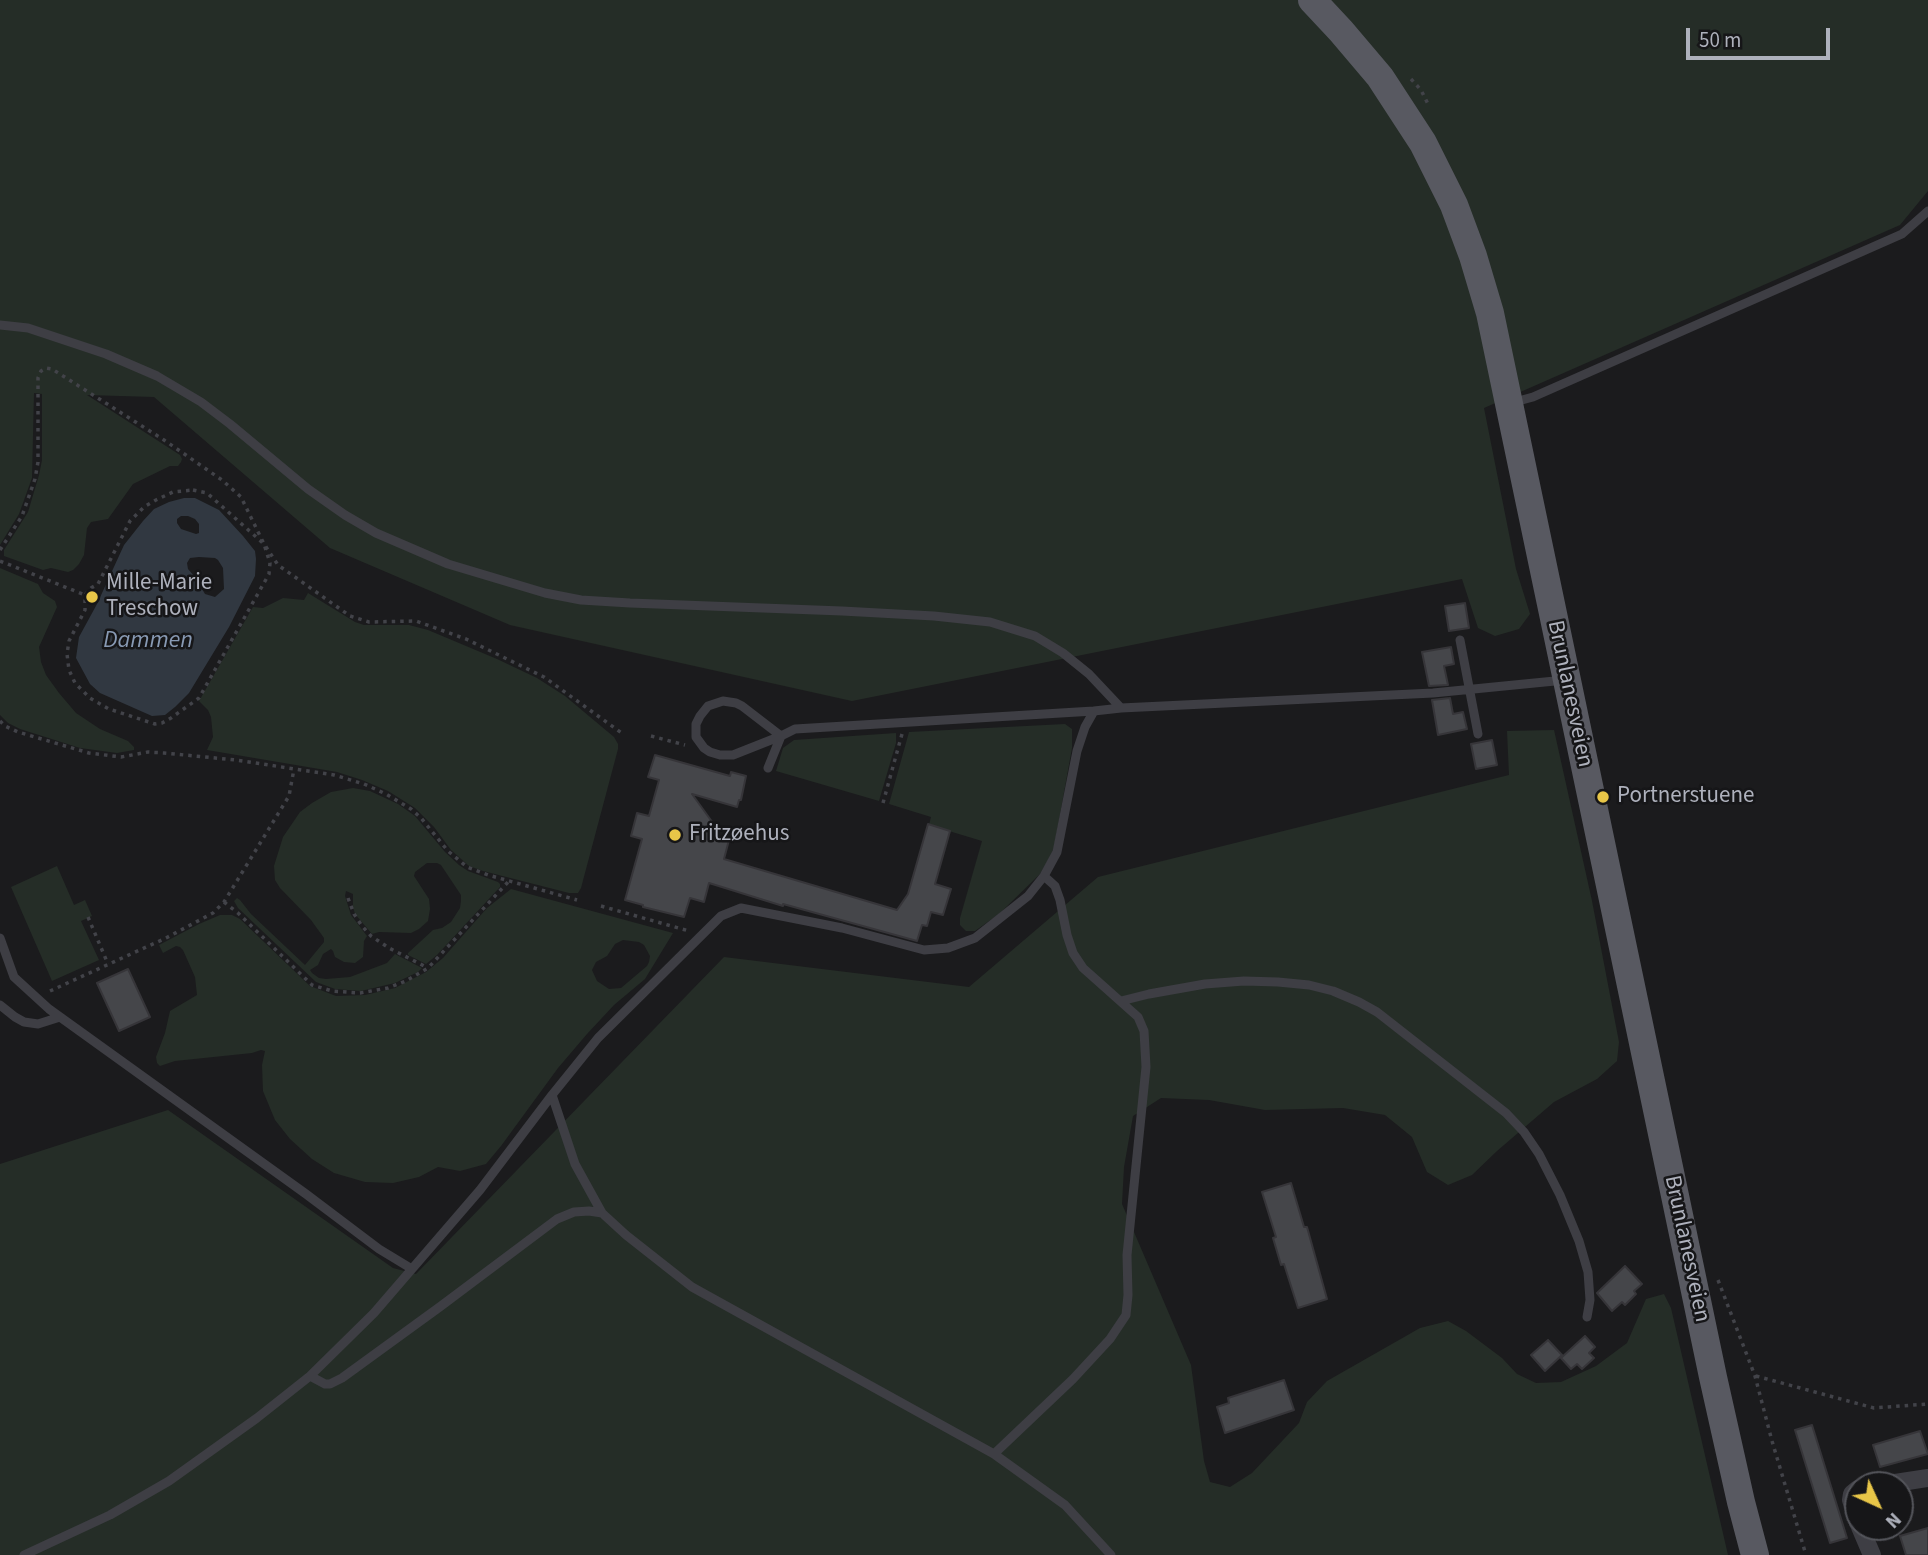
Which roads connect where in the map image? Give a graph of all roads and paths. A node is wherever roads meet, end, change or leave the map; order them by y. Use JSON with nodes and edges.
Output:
{"nodes":[{"id":1,"x":1312,"y":0,"type":"edge"},
{"id":2,"x":1928,"y":211,"type":"edge"},
{"id":3,"x":0,"y":325,"type":"edge"},
{"id":4,"x":1509,"y":403,"type":"junction"},
{"id":5,"x":264,"y":544,"type":"junction"},
{"id":6,"x":0,"y":550,"type":"edge"},
{"id":7,"x":0,"y":561,"type":"edge"},
{"id":8,"x":86,"y":595,"type":"junction"},
{"id":9,"x":1460,"y":640,"type":"dead end"},
{"id":10,"x":1567,"y":680,"type":"junction"},
{"id":11,"x":1469,"y":688,"type":"junction"},
{"id":12,"x":1121,"y":708,"type":"junction"},
{"id":13,"x":1094,"y":711,"type":"junction"},
{"id":14,"x":0,"y":721,"type":"edge"},
{"id":15,"x":902,"y":722,"type":"junction"},
{"id":16,"x":623,"y":734,"type":"dead end"},
{"id":17,"x":1478,"y":734,"type":"dead end"},
{"id":18,"x":651,"y":736,"type":"dead end"},
{"id":19,"x":781,"y":736,"type":"junction"},
{"id":20,"x":702,"y":745,"type":"junction"},
{"id":21,"x":768,"y":768,"type":"dead end"},
{"id":22,"x":294,"y":769,"type":"junction"},
{"id":23,"x":883,"y":803,"type":"dead end"},
{"id":24,"x":1044,"y":876,"type":"junction"},
{"id":25,"x":509,"y":881,"type":"junction"},
{"id":26,"x":348,"y":898,"type":"dead end"},
{"id":27,"x":577,"y":900,"type":"dead end"},
{"id":28,"x":224,"y":902,"type":"junction"},
{"id":29,"x":601,"y":906,"type":"dead end"},
{"id":30,"x":88,"y":917,"type":"dead end"},
{"id":31,"x":701,"y":934,"type":"junction"},
{"id":32,"x":0,"y":937,"type":"edge"},
{"id":33,"x":108,"y":964,"type":"junction"},
{"id":34,"x":428,"y":968,"type":"junction"},
{"id":35,"x":35,"y":998,"type":"junction"},
{"id":36,"x":1121,"y":1001,"type":"junction"},
{"id":37,"x":0,"y":1005,"type":"edge"},
{"id":38,"x":60,"y":1017,"type":"junction"},
{"id":39,"x":552,"y":1094,"type":"junction"},
{"id":40,"x":602,"y":1213,"type":"junction"},
{"id":41,"x":412,"y":1269,"type":"junction"},
{"id":42,"x":1587,"y":1317,"type":"dead end"},
{"id":43,"x":310,"y":1376,"type":"junction"},
{"id":44,"x":1755,"y":1376,"type":"dead end"},
{"id":45,"x":1928,"y":1404,"type":"edge"},
{"id":46,"x":994,"y":1454,"type":"junction"},
{"id":47,"x":24,"y":1555,"type":"edge"},
{"id":48,"x":1111,"y":1555,"type":"edge"},
{"id":49,"x":1755,"y":1555,"type":"edge"}],
"edges":[{"from":1,"to":4,"type":"main road","name":"Brunlanesveien"},
{"from":2,"to":4,"type":"lane"},
{"from":3,"to":12,"type":"lane"},
{"from":4,"to":10,"type":"main road","name":"Brunlanesveien"},
{"from":5,"to":6,"type":"path"},
{"from":5,"to":8,"type":"path"},
{"from":5,"to":8,"type":"path"},
{"from":5,"to":16,"type":"path"},
{"from":7,"to":8,"type":"path"},
{"from":9,"to":11,"type":"lane"},
{"from":10,"to":11,"type":"lane"},
{"from":10,"to":49,"type":"main road","name":"Brunlanesveien"},
{"from":11,"to":12,"type":"lane"},
{"from":11,"to":17,"type":"lane"},
{"from":12,"to":13,"type":"lane"},
{"from":13,"to":15,"type":"lane"},
{"from":13,"to":24,"type":"lane"},
{"from":14,"to":22,"type":"path"},
{"from":15,"to":19,"type":"lane"},
{"from":15,"to":23,"type":"path"},
{"from":18,"to":20,"type":"path"},
{"from":19,"to":20,"type":"lane"},
{"from":19,"to":20,"type":"lane"},
{"from":19,"to":21,"type":"lane"},
{"from":22,"to":25,"type":"path"},
{"from":22,"to":28,"type":"path"},
{"from":24,"to":31,"type":"lane"},
{"from":24,"to":36,"type":"lane"},
{"from":25,"to":27,"type":"path"},
{"from":25,"to":34,"type":"path"},
{"from":26,"to":34,"type":"path"},
{"from":28,"to":33,"type":"path"},
{"from":28,"to":34,"type":"path"},
{"from":29,"to":31,"type":"path"},
{"from":30,"to":33,"type":"path"},
{"from":31,"to":39,"type":"lane"},
{"from":32,"to":35,"type":"lane"},
{"from":33,"to":35,"type":"path"},
{"from":35,"to":38,"type":"lane"},
{"from":36,"to":42,"type":"lane"},
{"from":36,"to":46,"type":"lane"},
{"from":37,"to":38,"type":"lane"},
{"from":38,"to":41,"type":"lane"},
{"from":39,"to":40,"type":"lane"},
{"from":39,"to":41,"type":"lane"},
{"from":40,"to":43,"type":"lane"},
{"from":40,"to":46,"type":"lane"},
{"from":41,"to":43,"type":"lane"},
{"from":43,"to":47,"type":"lane"},
{"from":44,"to":45,"type":"path"},
{"from":46,"to":48,"type":"lane"}]}
